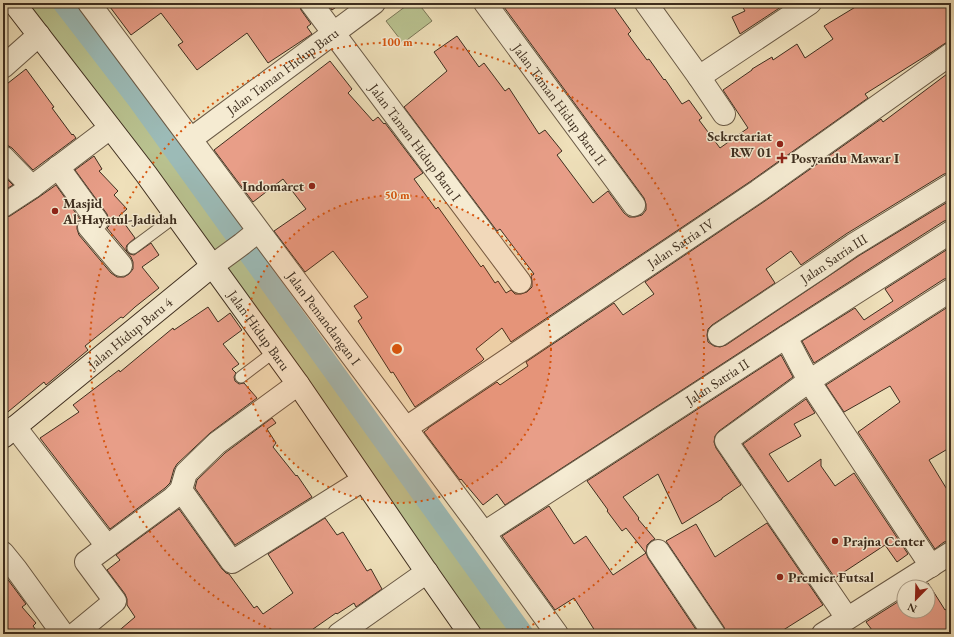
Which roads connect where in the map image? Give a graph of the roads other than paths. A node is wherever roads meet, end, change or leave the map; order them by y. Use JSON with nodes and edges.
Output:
{"nodes":[{"id":1,"x":14,"y":3,"type":"edge"},
{"id":2,"x":89,"y":3,"type":"edge"},
{"id":3,"x":311,"y":3,"type":"edge"},
{"id":4,"x":374,"y":3,"type":"edge"},
{"id":5,"x":485,"y":3,"type":"edge"},
{"id":6,"x":646,"y":3,"type":"edge"},
{"id":7,"x":810,"y":3,"type":"edge"},
{"id":8,"x":333,"y":33,"type":"junction"},
{"id":9,"x":38,"y":35,"type":"junction"},
{"id":10,"x":951,"y":54,"type":"edge"},
{"id":11,"x":3,"y":67,"type":"edge"},
{"id":12,"x":699,"y":77,"type":"junction"},
{"id":13,"x":724,"y":114,"type":"dead end"},
{"id":14,"x":110,"y":128,"type":"junction"},
{"id":15,"x":191,"y":140,"type":"junction"},
{"id":16,"x":3,"y":157,"type":"edge"},
{"id":17,"x":58,"y":167,"type":"junction"},
{"id":18,"x":951,"y":185,"type":"edge"},
{"id":19,"x":32,"y":187,"type":"junction"},
{"id":20,"x":634,"y":205,"type":"dead end"},
{"id":21,"x":3,"y":206,"type":"edge"},
{"id":22,"x":176,"y":216,"type":"junction"},
{"id":23,"x":951,"y":232,"type":"edge"},
{"id":24,"x":254,"y":234,"type":"junction"},
{"id":25,"x":127,"y":256,"type":"joint"},
{"id":26,"x":218,"y":262,"type":"junction"},
{"id":27,"x":520,"y":282,"type":"dead end"},
{"id":28,"x":948,"y":299,"type":"edge"},
{"id":29,"x":719,"y":335,"type":"dead end"},
{"id":30,"x":786,"y":337,"type":"junction"},
{"id":31,"x":274,"y":352,"type":"junction"},
{"id":32,"x":241,"y":377,"type":"dead end"},
{"id":33,"x":810,"y":381,"type":"junction"},
{"id":34,"x":298,"y":384,"type":"junction"},
{"id":35,"x":406,"y":428,"type":"junction"},
{"id":36,"x":9,"y":432,"type":"edge"},
{"id":37,"x":365,"y":483,"type":"junction"},
{"id":38,"x":181,"y":490,"type":"junction"},
{"id":39,"x":329,"y":513,"type":"dead end"},
{"id":40,"x":484,"y":533,"type":"junction"},
{"id":41,"x":107,"y":546,"type":"junction"},
{"id":42,"x":658,"y":551,"type":"dead end"},
{"id":43,"x":3,"y":553,"type":"edge"},
{"id":44,"x":951,"y":553,"type":"edge"},
{"id":45,"x":931,"y":566,"type":"junction"},
{"id":46,"x":427,"y":572,"type":"junction"},
{"id":47,"x":847,"y":618,"type":"junction"},
{"id":48,"x":63,"y":634,"type":"edge"},
{"id":49,"x":75,"y":634,"type":"edge"},
{"id":50,"x":339,"y":634,"type":"edge"},
{"id":51,"x":470,"y":634,"type":"edge"},
{"id":52,"x":557,"y":634,"type":"edge"},
{"id":53,"x":714,"y":634,"type":"edge"},
{"id":54,"x":823,"y":634,"type":"edge"}],
"edges":[{"from":1,"to":9,"type":"street","name":"Jalan Hidup Baru"},
{"from":2,"to":15,"type":"street","name":"Jalan Pemandangan I"},
{"from":3,"to":8,"type":"street","name":"Jalan Taman Hidup Baru I"},
{"from":4,"to":8,"type":"street","name":"Jalan Taman Hidup Baru"},
{"from":5,"to":20,"type":"street","name":"Jalan Taman Hidup Baru II"},
{"from":6,"to":12,"type":"street"},
{"from":7,"to":12,"type":"street"},
{"from":8,"to":15,"type":"street","name":"Jalan Taman Hidup Baru"},
{"from":8,"to":27,"type":"street","name":"Jalan Taman Hidup Baru I"},
{"from":9,"to":11,"type":"street"},
{"from":9,"to":14,"type":"street","name":"Jalan Hidup Baru"},
{"from":10,"to":35,"type":"street","name":"Jalan Satria IV"},
{"from":12,"to":13,"type":"street"},
{"from":14,"to":17,"type":"street"},
{"from":14,"to":22,"type":"street","name":"Jalan Hidup Baru"},
{"from":15,"to":24,"type":"street","name":"Jalan Pemandangan I"},
{"from":16,"to":19,"type":"street"},
{"from":17,"to":19,"type":"street"},
{"from":17,"to":25,"type":"street"},
{"from":18,"to":29,"type":"street","name":"Jalan Satria III"},
{"from":19,"to":21,"type":"street"},
{"from":22,"to":25,"type":"lane"},
{"from":22,"to":26,"type":"street","name":"Jalan Hidup Baru"},
{"from":23,"to":30,"type":"street","name":"Jalan Satria II"},
{"from":24,"to":26,"type":"street","name":"Jalan Hidup Baru 4"},
{"from":24,"to":35,"type":"street","name":"Jalan Pemandangan I"},
{"from":26,"to":31,"type":"street","name":"Jalan Hidup Baru"},
{"from":26,"to":36,"type":"street","name":"Jalan Hidup Baru 4"},
{"from":28,"to":33,"type":"street"},
{"from":30,"to":33,"type":"street"},
{"from":30,"to":40,"type":"street","name":"Jalan Satria II"},
{"from":31,"to":32,"type":"lane"},
{"from":31,"to":34,"type":"street","name":"Jalan Hidup Baru"},
{"from":33,"to":45,"type":"street"},
{"from":33,"to":47,"type":"street"},
{"from":34,"to":37,"type":"street","name":"Jalan Hidup Baru"},
{"from":34,"to":38,"type":"street"},
{"from":35,"to":40,"type":"street","name":"Jalan Pemandangan I"},
{"from":36,"to":41,"type":"street"},
{"from":37,"to":38,"type":"street"},
{"from":37,"to":39,"type":"lane"},
{"from":37,"to":46,"type":"street","name":"Jalan Hidup Baru"},
{"from":38,"to":41,"type":"street"},
{"from":40,"to":52,"type":"street","name":"Jalan Pemandangan I"},
{"from":41,"to":49,"type":"street"},
{"from":42,"to":53,"type":"street"},
{"from":43,"to":48,"type":"street"},
{"from":44,"to":45,"type":"street"},
{"from":45,"to":47,"type":"street"},
{"from":46,"to":50,"type":"street"},
{"from":46,"to":51,"type":"street","name":"Jalan Hidup Baru"},
{"from":47,"to":54,"type":"street"}]}
